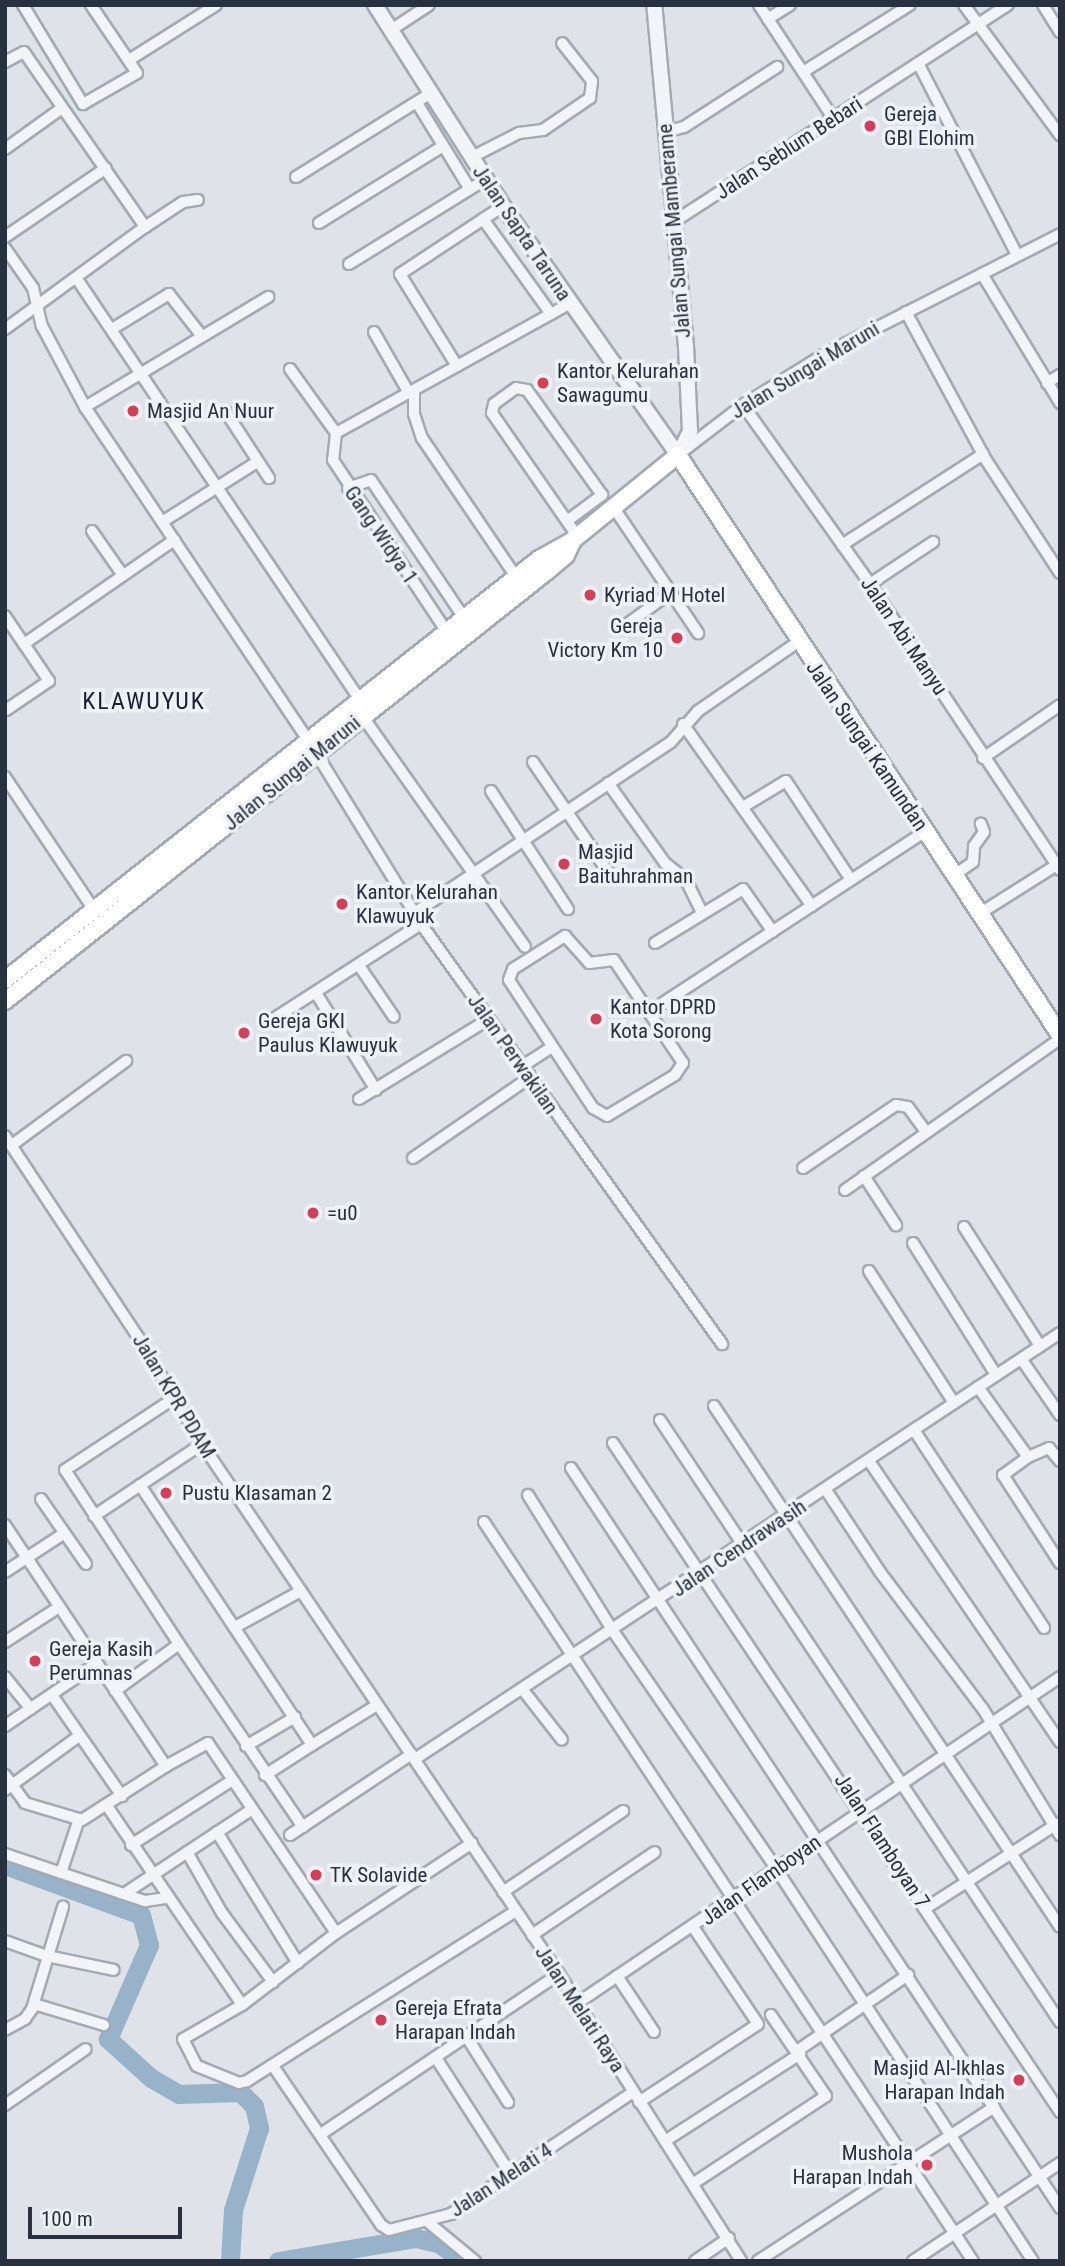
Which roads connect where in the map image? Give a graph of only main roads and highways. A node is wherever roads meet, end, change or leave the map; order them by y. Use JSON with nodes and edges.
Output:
{"nodes":[{"id":1,"x":678,"y":455,"type":"joint"},
{"id":2,"x":576,"y":539,"type":"junction"},
{"id":3,"x":312,"y":747,"type":"junction"},
{"id":4,"x":5,"y":980,"type":"edge"},
{"id":5,"x":5,"y":1001,"type":"edge"},
{"id":6,"x":1060,"y":1037,"type":"edge"}],
"edges":[{"from":1,"to":2,"type":"main road","name":"Jalan Sungai Maruni"},
{"from":1,"to":6,"type":"main road","name":"Jalan Sungai Kamundan"},
{"from":2,"to":3,"type":"main road","name":"Jalan Sungai Maruni"},
{"from":2,"to":3,"type":"main road","name":"Jalan Sungai Maruni"},
{"from":3,"to":4,"type":"main road","name":"Jalan Sungai Maruni"},
{"from":3,"to":5,"type":"main road","name":"Jalan Sungai Maruni"}]}
